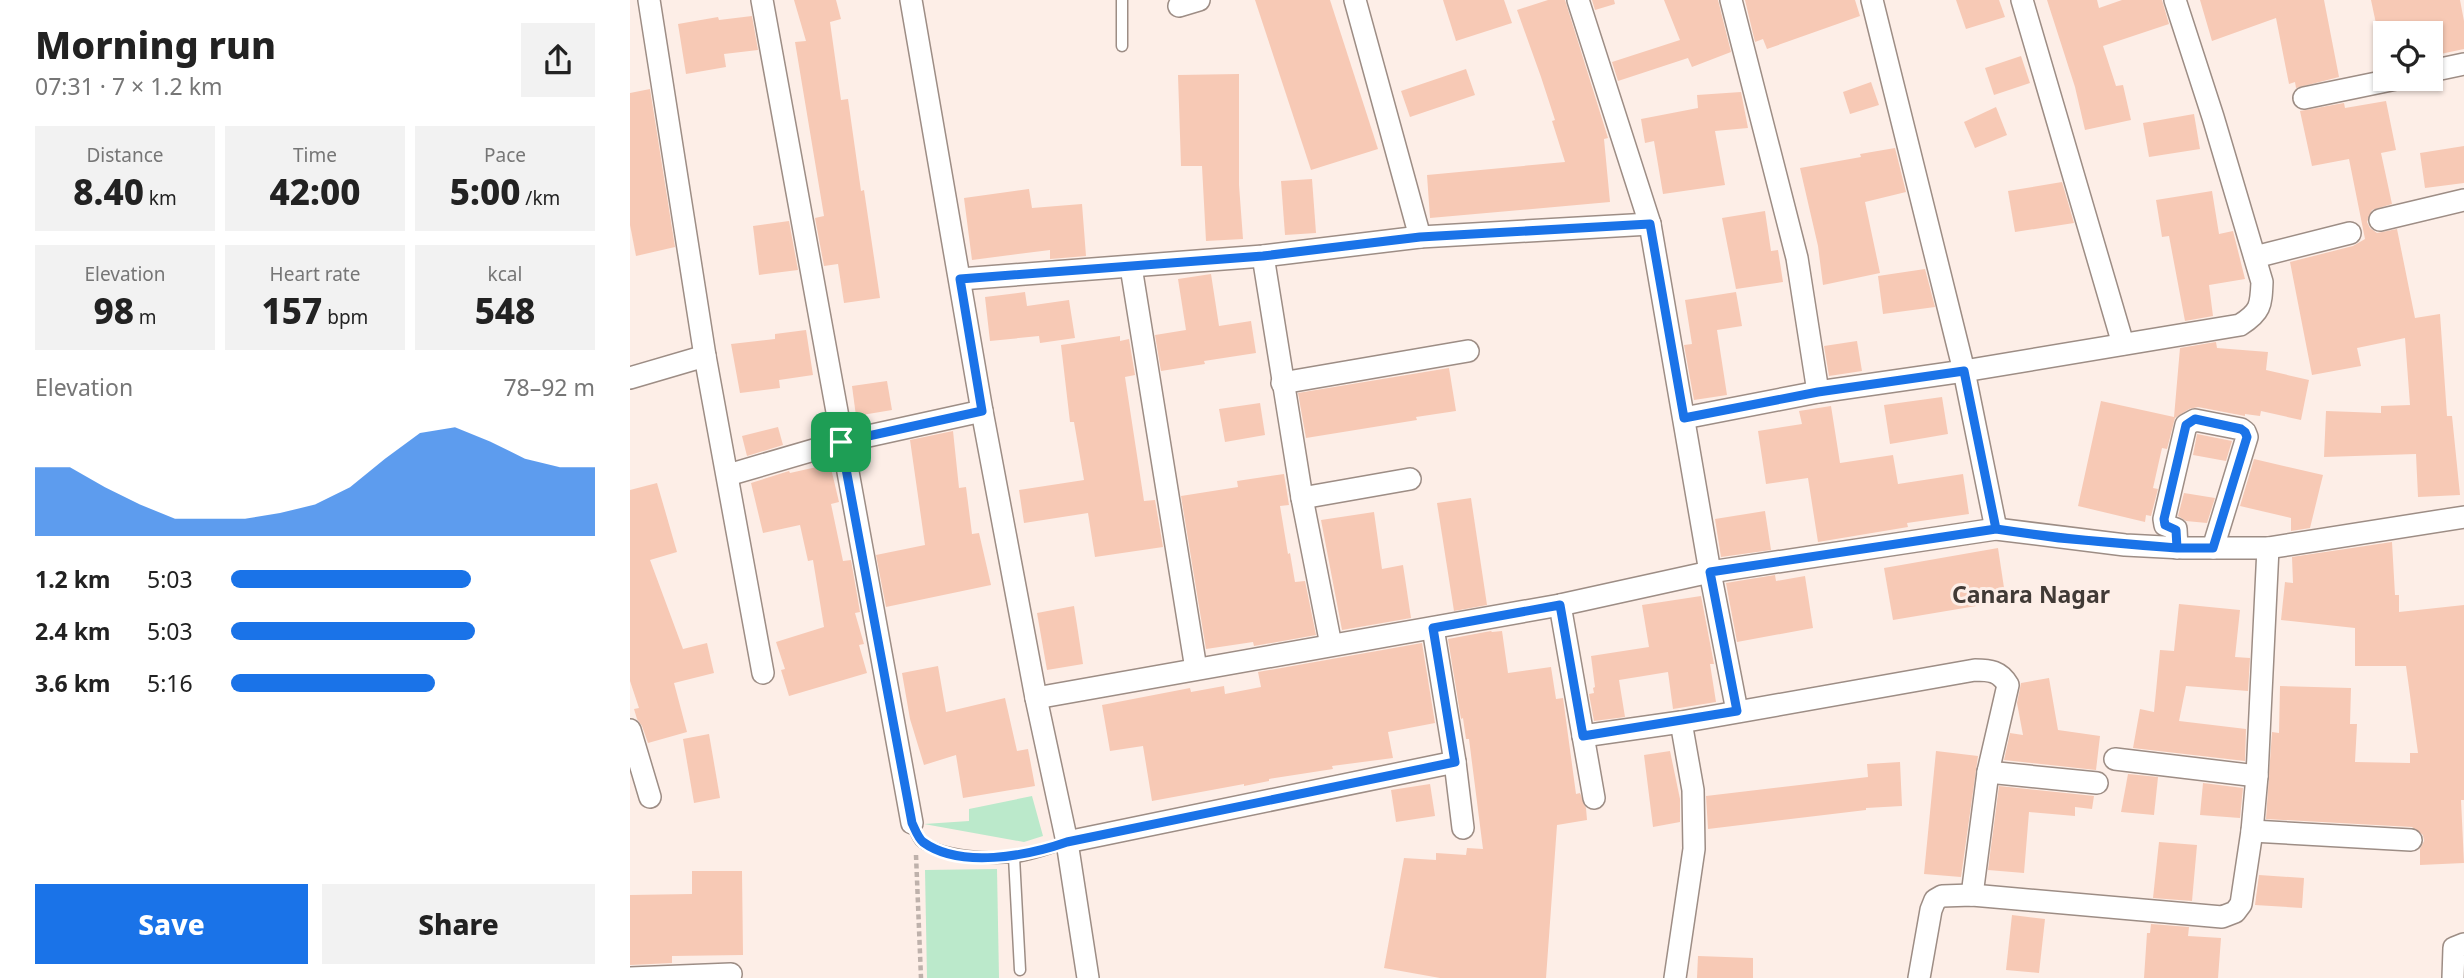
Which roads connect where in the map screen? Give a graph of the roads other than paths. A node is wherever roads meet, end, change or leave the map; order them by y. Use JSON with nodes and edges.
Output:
{"nodes":[{"id":1,"x":649,"y":0,"type":"edge"},
{"id":2,"x":762,"y":0,"type":"edge"},
{"id":3,"x":911,"y":0,"type":"edge"},
{"id":4,"x":1122,"y":0,"type":"edge"},
{"id":5,"x":1355,"y":0,"type":"edge"},
{"id":6,"x":1578,"y":0,"type":"edge"},
{"id":7,"x":1731,"y":0,"type":"edge"},
{"id":8,"x":1872,"y":0,"type":"edge"},
{"id":9,"x":2022,"y":0,"type":"edge"},
{"id":10,"x":2175,"y":0,"type":"edge"},
{"id":11,"x":1122,"y":46,"type":"dead end"},
{"id":12,"x":2464,"y":64,"type":"edge"},
{"id":13,"x":2443,"y":68,"type":"edge"},
{"id":14,"x":2373,"y":84,"type":"edge"},
{"id":15,"x":2304,"y":98,"type":"dead end"},
{"id":16,"x":2464,"y":200,"type":"edge"},
{"id":17,"x":2380,"y":220,"type":"dead end"},
{"id":18,"x":1650,"y":224,"type":"junction"},
{"id":19,"x":2350,"y":233,"type":"dead end"},
{"id":20,"x":1420,"y":237,"type":"junction"},
{"id":21,"x":1263,"y":256,"type":"junction"},
{"id":22,"x":2256,"y":257,"type":"junction"},
{"id":23,"x":1131,"y":267,"type":"junction"},
{"id":24,"x":960,"y":279,"type":"junction"},
{"id":25,"x":2123,"y":344,"type":"junction"},
{"id":26,"x":1468,"y":351,"type":"dead end"},
{"id":27,"x":705,"y":356,"type":"junction"},
{"id":28,"x":1964,"y":371,"type":"junction"},
{"id":29,"x":630,"y":378,"type":"edge"},
{"id":30,"x":1282,"y":383,"type":"junction"},
{"id":31,"x":1818,"y":392,"type":"junction"},
{"id":32,"x":982,"y":411,"type":"junction"},
{"id":33,"x":1684,"y":418,"type":"junction"},
{"id":34,"x":841,"y":442,"type":"junction"},
{"id":35,"x":728,"y":475,"type":"junction"},
{"id":36,"x":1410,"y":480,"type":"dead end"},
{"id":37,"x":1302,"y":498,"type":"junction"},
{"id":38,"x":2464,"y":517,"type":"edge"},
{"id":39,"x":1996,"y":529,"type":"junction"},
{"id":40,"x":2177,"y":548,"type":"junction"},
{"id":41,"x":2213,"y":548,"type":"junction"},
{"id":42,"x":2268,"y":548,"type":"junction"},
{"id":43,"x":1710,"y":572,"type":"junction"},
{"id":44,"x":1560,"y":605,"type":"junction"},
{"id":45,"x":1433,"y":628,"type":"junction"},
{"id":46,"x":1331,"y":645,"type":"junction"},
{"id":47,"x":1196,"y":669,"type":"junction"},
{"id":48,"x":763,"y":673,"type":"dead end"},
{"id":49,"x":1036,"y":698,"type":"junction"},
{"id":50,"x":1737,"y":711,"type":"junction"},
{"id":51,"x":1681,"y":722,"type":"junction"},
{"id":52,"x":630,"y":730,"type":"edge"},
{"id":53,"x":1583,"y":736,"type":"junction"},
{"id":54,"x":2115,"y":759,"type":"dead end"},
{"id":55,"x":1455,"y":762,"type":"junction"},
{"id":56,"x":1987,"y":772,"type":"junction"},
{"id":57,"x":2257,"y":776,"type":"junction"},
{"id":58,"x":2096,"y":783,"type":"dead end"},
{"id":59,"x":650,"y":797,"type":"dead end"},
{"id":60,"x":1594,"y":798,"type":"dead end"},
{"id":61,"x":1463,"y":828,"type":"dead end"},
{"id":62,"x":2252,"y":831,"type":"junction"},
{"id":63,"x":916,"y":832,"type":"joint"},
{"id":64,"x":2411,"y":840,"type":"dead end"},
{"id":65,"x":1067,"y":842,"type":"junction"},
{"id":66,"x":1014,"y":857,"type":"junction"},
{"id":67,"x":1972,"y":895,"type":"junction"},
{"id":68,"x":2464,"y":944,"type":"edge"},
{"id":69,"x":1020,"y":970,"type":"dead end"},
{"id":70,"x":731,"y":974,"type":"dead end"},
{"id":71,"x":630,"y":978,"type":"edge"},
{"id":72,"x":1088,"y":978,"type":"edge"},
{"id":73,"x":1675,"y":978,"type":"edge"},
{"id":74,"x":1919,"y":978,"type":"edge"},
{"id":75,"x":2453,"y":978,"type":"edge"}],
"edges":[{"from":1,"to":27,"type":"street"},
{"from":2,"to":34,"type":"street"},
{"from":3,"to":24,"type":"street"},
{"from":4,"to":11,"type":"lane"},
{"from":5,"to":20,"type":"street"},
{"from":6,"to":18,"type":"street"},
{"from":7,"to":31,"type":"street"},
{"from":8,"to":28,"type":"street"},
{"from":9,"to":25,"type":"street"},
{"from":10,"to":22,"type":"street"},
{"from":12,"to":13,"type":"street"},
{"from":14,"to":15,"type":"street"},
{"from":16,"to":17,"type":"street"},
{"from":18,"to":20,"type":"street"},
{"from":18,"to":33,"type":"street"},
{"from":19,"to":22,"type":"street"},
{"from":20,"to":21,"type":"street"},
{"from":21,"to":23,"type":"street"},
{"from":21,"to":30,"type":"street"},
{"from":22,"to":25,"type":"street"},
{"from":23,"to":24,"type":"street"},
{"from":23,"to":47,"type":"street"},
{"from":24,"to":32,"type":"street"},
{"from":25,"to":28,"type":"street"},
{"from":26,"to":30,"type":"street"},
{"from":27,"to":29,"type":"street"},
{"from":27,"to":35,"type":"street"},
{"from":28,"to":31,"type":"street"},
{"from":28,"to":39,"type":"street"},
{"from":30,"to":37,"type":"street"},
{"from":31,"to":33,"type":"street"},
{"from":32,"to":34,"type":"street"},
{"from":32,"to":49,"type":"street"},
{"from":33,"to":43,"type":"street"},
{"from":34,"to":35,"type":"street"},
{"from":34,"to":63,"type":"street"},
{"from":35,"to":48,"type":"street"},
{"from":36,"to":37,"type":"street"},
{"from":37,"to":46,"type":"street"},
{"from":38,"to":42,"type":"street"},
{"from":39,"to":40,"type":"street"},
{"from":39,"to":43,"type":"street"},
{"from":40,"to":41,"type":"street"},
{"from":40,"to":41,"type":"street"},
{"from":41,"to":42,"type":"street"},
{"from":42,"to":57,"type":"street"},
{"from":43,"to":44,"type":"street"},
{"from":43,"to":50,"type":"street"},
{"from":44,"to":45,"type":"street"},
{"from":44,"to":53,"type":"street"},
{"from":45,"to":46,"type":"street"},
{"from":45,"to":55,"type":"street"},
{"from":46,"to":47,"type":"street"},
{"from":47,"to":49,"type":"street"},
{"from":49,"to":65,"type":"street"},
{"from":50,"to":51,"type":"street"},
{"from":50,"to":56,"type":"street"},
{"from":51,"to":53,"type":"street"},
{"from":51,"to":73,"type":"street"},
{"from":52,"to":59,"type":"street"},
{"from":53,"to":60,"type":"street"},
{"from":54,"to":57,"type":"street"},
{"from":55,"to":61,"type":"street"},
{"from":55,"to":65,"type":"street"},
{"from":56,"to":58,"type":"street"},
{"from":56,"to":67,"type":"street"},
{"from":57,"to":62,"type":"street"},
{"from":62,"to":64,"type":"street"},
{"from":62,"to":67,"type":"street"},
{"from":63,"to":66,"type":"lane"},
{"from":65,"to":66,"type":"lane"},
{"from":65,"to":72,"type":"street"},
{"from":66,"to":69,"type":"lane"},
{"from":67,"to":74,"type":"street"},
{"from":68,"to":75,"type":"street"},
{"from":70,"to":71,"type":"street"}]}
